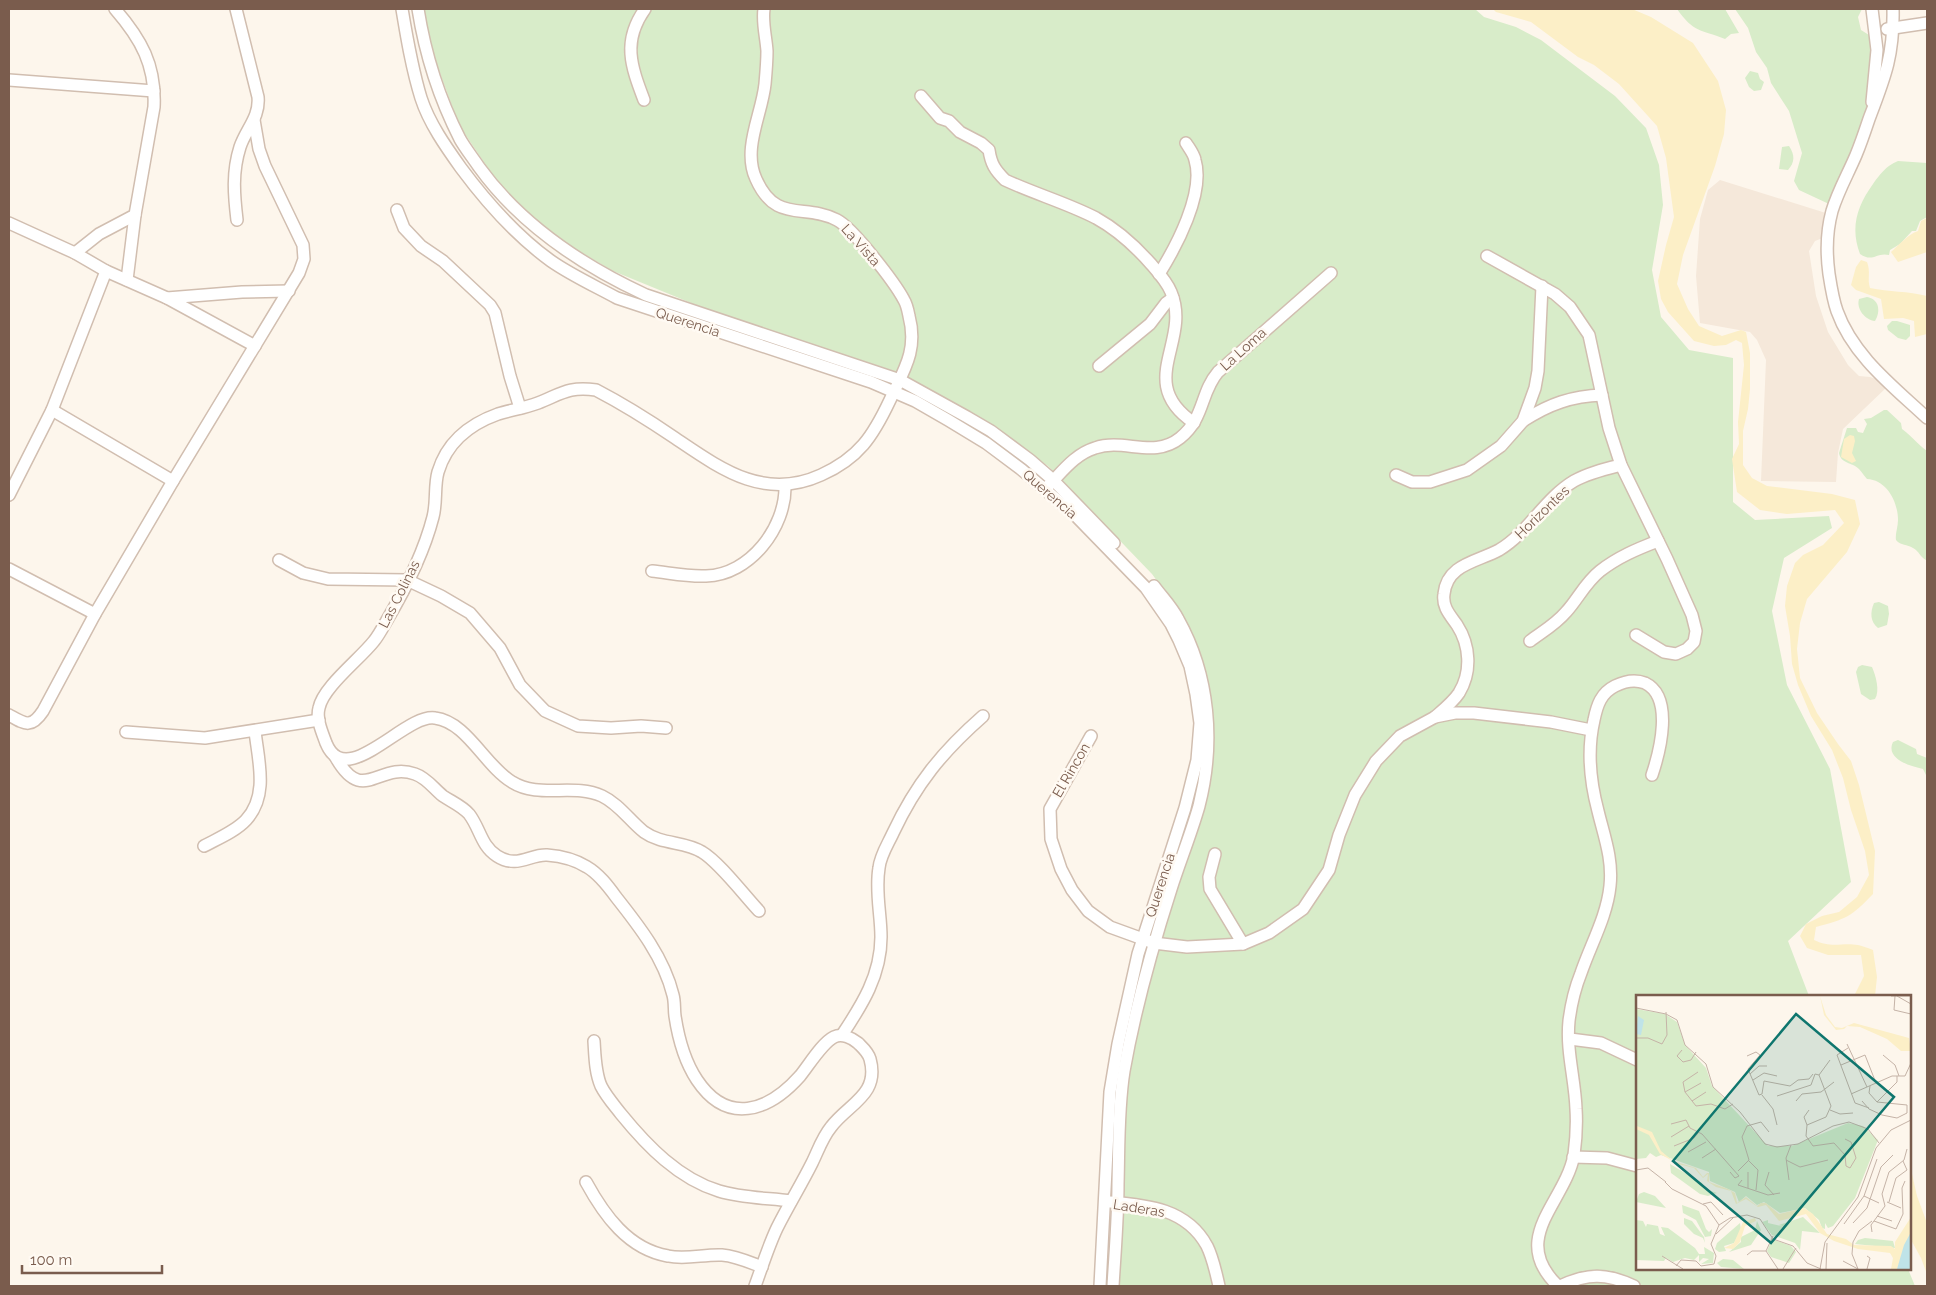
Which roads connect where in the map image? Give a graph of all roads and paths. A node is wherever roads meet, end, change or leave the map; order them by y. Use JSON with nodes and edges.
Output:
{"nodes":[{"id":1,"x":114,"y":9,"type":"edge"},
{"id":2,"x":236,"y":9,"type":"edge"},
{"id":3,"x":402,"y":9,"type":"edge"},
{"id":4,"x":418,"y":9,"type":"edge"},
{"id":5,"x":645,"y":9,"type":"edge"},
{"id":6,"x":764,"y":9,"type":"edge"},
{"id":7,"x":1872,"y":9,"type":"edge"},
{"id":8,"x":1893,"y":9,"type":"edge"},
{"id":9,"x":1927,"y":23,"type":"edge"},
{"id":10,"x":1893,"y":28,"type":"junction"},
{"id":11,"x":1876,"y":30,"type":"junction"},
{"id":12,"x":424,"y":43,"type":"junction"},
{"id":13,"x":408,"y":48,"type":"junction"},
{"id":14,"x":9,"y":80,"type":"edge"},
{"id":15,"x":154,"y":92,"type":"junction"},
{"id":16,"x":921,"y":96,"type":"dead end"},
{"id":17,"x":644,"y":100,"type":"dead end"},
{"id":18,"x":1871,"y":113,"type":"junction"},
{"id":19,"x":254,"y":120,"type":"junction"},
{"id":20,"x":1186,"y":143,"type":"dead end"},
{"id":21,"x":398,"y":210,"type":"dead end"},
{"id":22,"x":135,"y":215,"type":"junction"},
{"id":23,"x":237,"y":220,"type":"dead end"},
{"id":24,"x":10,"y":225,"type":"edge"},
{"id":25,"x":75,"y":253,"type":"junction"},
{"id":26,"x":1487,"y":256,"type":"dead end"},
{"id":27,"x":106,"y":270,"type":"junction"},
{"id":28,"x":1159,"y":274,"type":"junction"},
{"id":29,"x":1331,"y":274,"type":"dead end"},
{"id":30,"x":127,"y":280,"type":"junction"},
{"id":31,"x":1542,"y":286,"type":"junction"},
{"id":32,"x":289,"y":291,"type":"junction"},
{"id":33,"x":167,"y":298,"type":"junction"},
{"id":34,"x":1173,"y":298,"type":"junction"},
{"id":35,"x":720,"y":326,"type":"junction"},
{"id":36,"x":255,"y":346,"type":"junction"},
{"id":37,"x":1099,"y":366,"type":"dead end"},
{"id":38,"x":900,"y":380,"type":"junction"},
{"id":39,"x":894,"y":392,"type":"junction"},
{"id":40,"x":1602,"y":396,"type":"junction"},
{"id":41,"x":520,"y":408,"type":"junction"},
{"id":42,"x":52,"y":410,"type":"junction"},
{"id":43,"x":968,"y":417,"type":"junction"},
{"id":44,"x":1927,"y":418,"type":"edge"},
{"id":45,"x":1523,"y":421,"type":"junction"},
{"id":46,"x":1194,"y":423,"type":"junction"},
{"id":47,"x":1621,"y":465,"type":"junction"},
{"id":48,"x":1396,"y":475,"type":"dead end"},
{"id":49,"x":173,"y":481,"type":"junction"},
{"id":50,"x":1049,"y":484,"type":"junction"},
{"id":51,"x":785,"y":486,"type":"junction"},
{"id":52,"x":9,"y":495,"type":"edge"},
{"id":53,"x":1658,"y":541,"type":"junction"},
{"id":54,"x":279,"y":560,"type":"dead end"},
{"id":55,"x":9,"y":569,"type":"edge"},
{"id":56,"x":652,"y":571,"type":"dead end"},
{"id":57,"x":408,"y":580,"type":"junction"},
{"id":58,"x":95,"y":614,"type":"junction"},
{"id":59,"x":1636,"y":635,"type":"dead end"},
{"id":60,"x":1530,"y":641,"type":"dead end"},
{"id":61,"x":9,"y":715,"type":"edge"},
{"id":62,"x":983,"y":716,"type":"dead end"},
{"id":63,"x":1434,"y":717,"type":"junction"},
{"id":64,"x":319,"y":720,"type":"junction"},
{"id":65,"x":666,"y":728,"type":"dead end"},
{"id":66,"x":1591,"y":730,"type":"junction"},
{"id":67,"x":255,"y":731,"type":"junction"},
{"id":68,"x":126,"y":732,"type":"dead end"},
{"id":69,"x":1091,"y":736,"type":"dead end"},
{"id":70,"x":335,"y":756,"type":"junction"},
{"id":71,"x":1652,"y":775,"type":"dead end"},
{"id":72,"x":204,"y":846,"type":"dead end"},
{"id":73,"x":1215,"y":854,"type":"dead end"},
{"id":74,"x":759,"y":911,"type":"dead end"},
{"id":75,"x":1148,"y":942,"type":"junction"},
{"id":76,"x":1243,"y":944,"type":"junction"},
{"id":77,"x":842,"y":1035,"type":"junction"},
{"id":78,"x":1570,"y":1039,"type":"junction"},
{"id":79,"x":594,"y":1041,"type":"dead end"},
{"id":80,"x":1636,"y":1060,"type":"edge"},
{"id":81,"x":1573,"y":1157,"type":"junction"},
{"id":82,"x":1636,"y":1166,"type":"edge"},
{"id":83,"x":586,"y":1182,"type":"dead end"},
{"id":84,"x":791,"y":1201,"type":"junction"},
{"id":85,"x":1104,"y":1202,"type":"junction"},
{"id":86,"x":1118,"y":1203,"type":"junction"},
{"id":87,"x":762,"y":1267,"type":"junction"},
{"id":88,"x":755,"y":1286,"type":"edge"},
{"id":89,"x":1100,"y":1286,"type":"edge"},
{"id":90,"x":1113,"y":1286,"type":"edge"},
{"id":91,"x":1219,"y":1286,"type":"edge"},
{"id":92,"x":1559,"y":1286,"type":"edge"},
{"id":93,"x":1634,"y":1286,"type":"edge"}],
"edges":[{"from":1,"to":15,"type":"street"},
{"from":2,"to":19,"type":"street"},
{"from":3,"to":13,"type":"street","name":"Querencia"},
{"from":4,"to":12,"type":"street","name":"Querencia"},
{"from":5,"to":17,"type":"street"},
{"from":6,"to":38,"type":"street","name":"La Vista"},
{"from":7,"to":11,"type":"street"},
{"from":8,"to":10,"type":"street"},
{"from":9,"to":10,"type":"street"},
{"from":10,"to":11,"type":"street"},
{"from":10,"to":18,"type":"street"},
{"from":11,"to":18,"type":"street"},
{"from":12,"to":13,"type":"street"},
{"from":12,"to":35,"type":"street","name":"Querencia"},
{"from":13,"to":35,"type":"street","name":"Querencia"},
{"from":14,"to":15,"type":"street"},
{"from":15,"to":22,"type":"street"},
{"from":16,"to":28,"type":"street"},
{"from":18,"to":44,"type":"street"},
{"from":19,"to":23,"type":"street"},
{"from":19,"to":32,"type":"street"},
{"from":20,"to":28,"type":"street"},
{"from":21,"to":41,"type":"street"},
{"from":22,"to":25,"type":"street"},
{"from":22,"to":30,"type":"street"},
{"from":24,"to":25,"type":"street"},
{"from":25,"to":27,"type":"street"},
{"from":26,"to":31,"type":"street"},
{"from":27,"to":30,"type":"street"},
{"from":27,"to":42,"type":"street"},
{"from":28,"to":34,"type":"street"},
{"from":29,"to":46,"type":"street","name":"La Loma"},
{"from":30,"to":33,"type":"street"},
{"from":31,"to":40,"type":"street"},
{"from":31,"to":45,"type":"street"},
{"from":32,"to":33,"type":"street"},
{"from":32,"to":36,"type":"street"},
{"from":33,"to":36,"type":"street"},
{"from":34,"to":37,"type":"street"},
{"from":34,"to":46,"type":"street"},
{"from":35,"to":38,"type":"street","name":"Querencia"},
{"from":35,"to":39,"type":"street","name":"Querencia"},
{"from":36,"to":49,"type":"street"},
{"from":38,"to":39,"type":"street","name":"Las Colinas"},
{"from":38,"to":43,"type":"street","name":"Querencia"},
{"from":39,"to":43,"type":"street"},
{"from":39,"to":50,"type":"street","name":"Querencia"},
{"from":39,"to":51,"type":"street","name":"Las Colinas"},
{"from":40,"to":45,"type":"street"},
{"from":40,"to":47,"type":"street"},
{"from":41,"to":51,"type":"street","name":"Las Colinas"},
{"from":41,"to":57,"type":"street","name":"Las Colinas"},
{"from":42,"to":49,"type":"street"},
{"from":42,"to":52,"type":"street"},
{"from":43,"to":50,"type":"street","name":"Querencia"},
{"from":45,"to":48,"type":"street"},
{"from":46,"to":50,"type":"street","name":"La Loma"},
{"from":47,"to":53,"type":"street"},
{"from":47,"to":63,"type":"street","name":"Horizontes"},
{"from":49,"to":58,"type":"street"},
{"from":50,"to":75,"type":"street","name":"Querencia"},
{"from":51,"to":56,"type":"street"},
{"from":53,"to":59,"type":"street"},
{"from":53,"to":60,"type":"street"},
{"from":54,"to":57,"type":"street"},
{"from":55,"to":58,"type":"street"},
{"from":57,"to":64,"type":"street","name":"Las Colinas"},
{"from":57,"to":65,"type":"street"},
{"from":58,"to":61,"type":"street"},
{"from":62,"to":77,"type":"street"},
{"from":63,"to":66,"type":"street"},
{"from":63,"to":76,"type":"street","name":"El Rincon"},
{"from":64,"to":67,"type":"street"},
{"from":64,"to":70,"type":"street"},
{"from":66,"to":71,"type":"street"},
{"from":66,"to":78,"type":"street"},
{"from":67,"to":68,"type":"street"},
{"from":67,"to":72,"type":"street"},
{"from":69,"to":75,"type":"street","name":"El Rincon"},
{"from":70,"to":74,"type":"street"},
{"from":70,"to":77,"type":"street"},
{"from":73,"to":76,"type":"street"},
{"from":75,"to":76,"type":"street","name":"El Rincon"},
{"from":75,"to":85,"type":"street","name":"Querencia"},
{"from":75,"to":86,"type":"street","name":"Querencia"},
{"from":77,"to":84,"type":"street"},
{"from":78,"to":80,"type":"street"},
{"from":78,"to":81,"type":"street"},
{"from":79,"to":84,"type":"street"},
{"from":81,"to":82,"type":"street"},
{"from":81,"to":92,"type":"street"},
{"from":83,"to":87,"type":"street"},
{"from":84,"to":87,"type":"street"},
{"from":85,"to":86,"type":"street","name":"Laderas"},
{"from":85,"to":89,"type":"street","name":"Querencia"},
{"from":86,"to":90,"type":"street","name":"Querencia"},
{"from":86,"to":91,"type":"street","name":"Laderas"},
{"from":87,"to":88,"type":"street"},
{"from":92,"to":93,"type":"street"}]}
